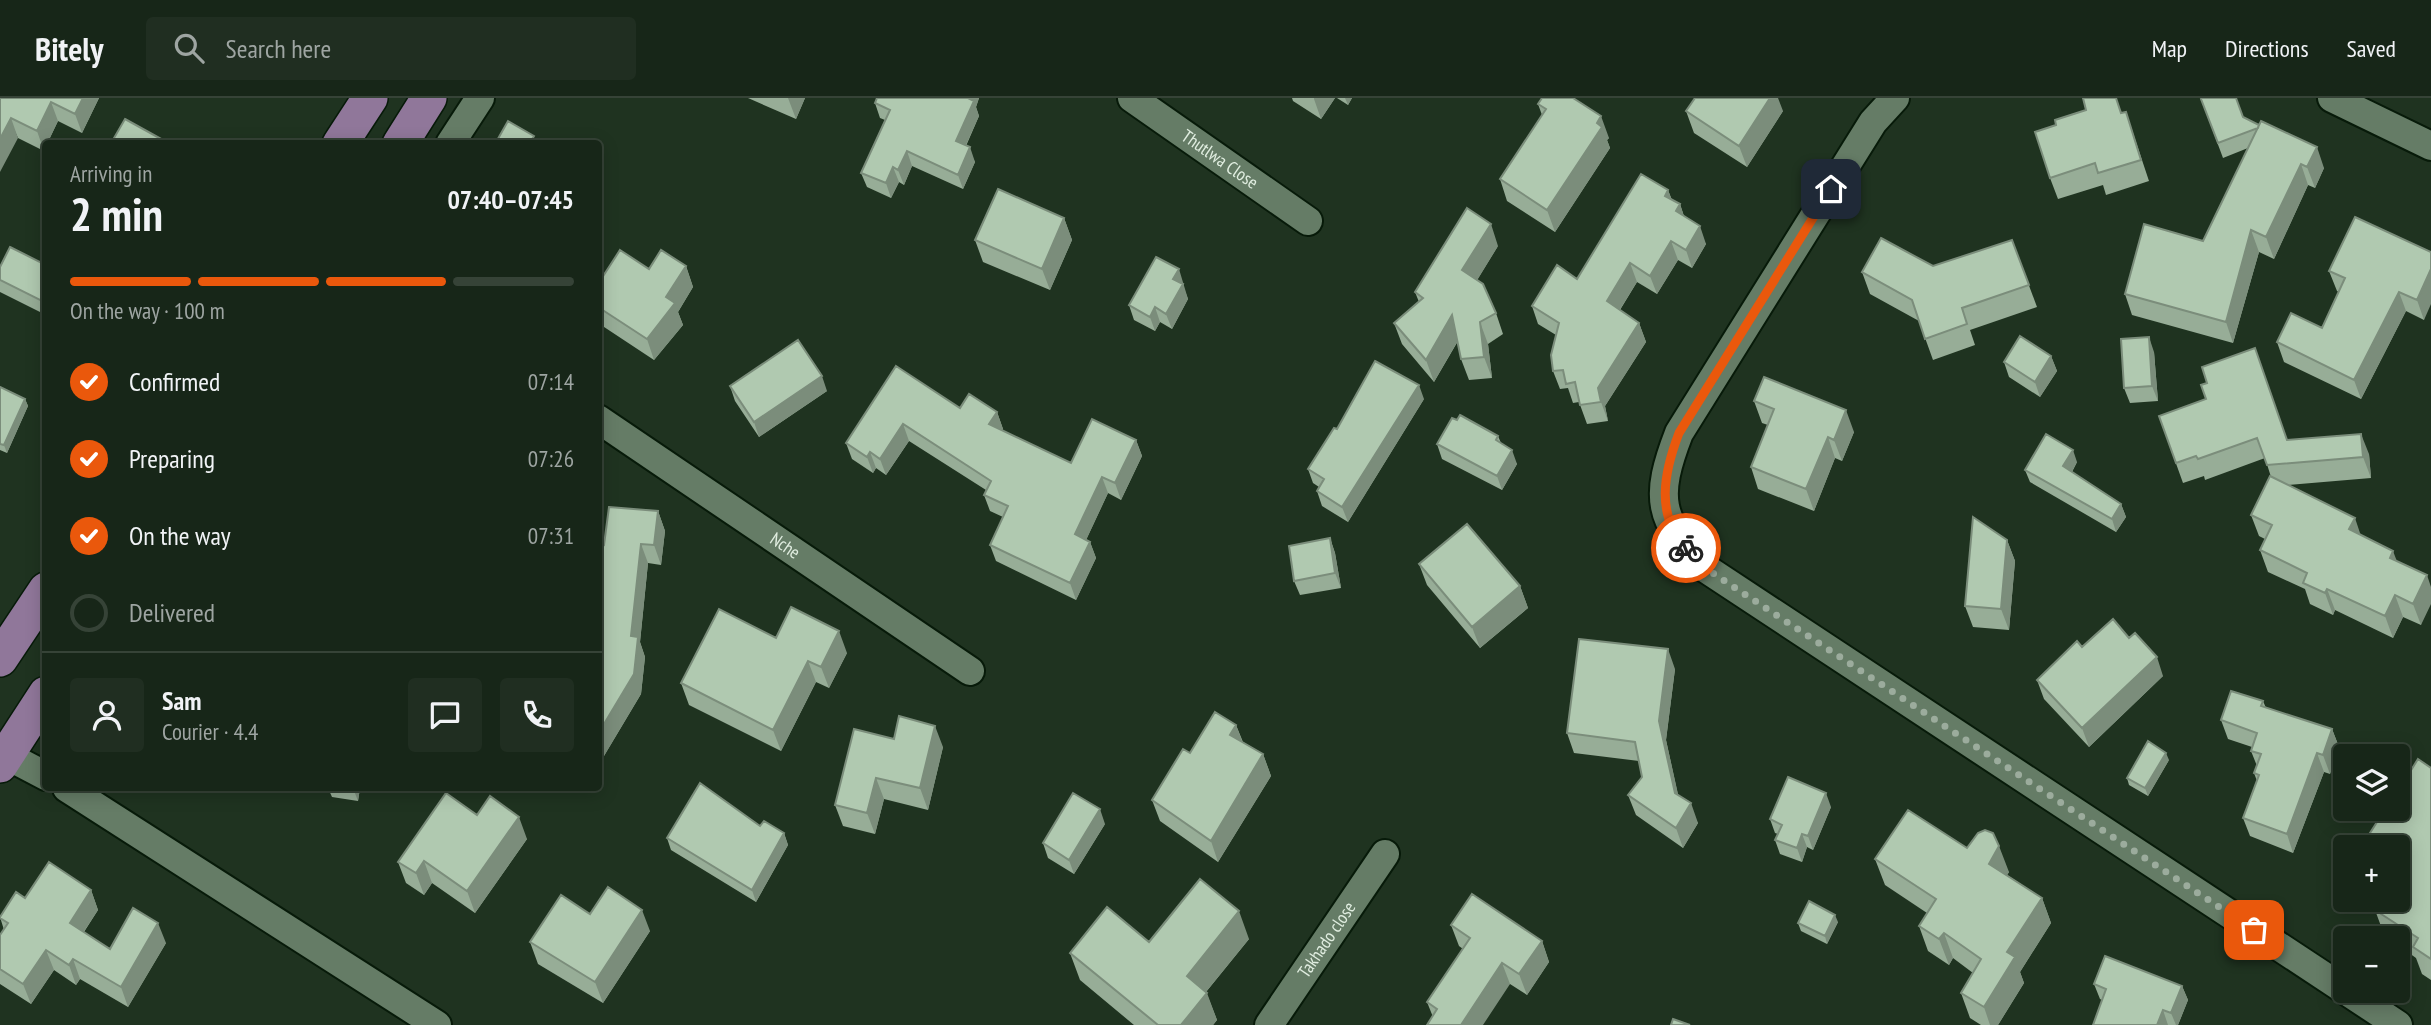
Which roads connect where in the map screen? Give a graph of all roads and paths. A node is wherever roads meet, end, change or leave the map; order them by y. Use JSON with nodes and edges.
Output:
{"nodes":[{"id":1,"x":370,"y":98,"type":"edge"},
{"id":2,"x":429,"y":98,"type":"edge"},
{"id":3,"x":480,"y":98,"type":"edge"},
{"id":4,"x":1132,"y":98,"type":"edge"},
{"id":5,"x":1895,"y":98,"type":"edge"},
{"id":6,"x":2332,"y":98,"type":"edge"},
{"id":7,"x":343,"y":140,"type":"edge"},
{"id":8,"x":403,"y":140,"type":"edge"},
{"id":9,"x":453,"y":140,"type":"edge"},
{"id":10,"x":2431,"y":146,"type":"edge"},
{"id":11,"x":1308,"y":220,"type":"dead end"},
{"id":12,"x":602,"y":422,"type":"edge"},
{"id":13,"x":42,"y":596,"type":"edge"},
{"id":14,"x":0,"y":659,"type":"edge"},
{"id":15,"x":970,"y":671,"type":"dead end"},
{"id":16,"x":42,"y":700,"type":"edge"},
{"id":17,"x":2,"y":758,"type":"edge"},
{"id":18,"x":42,"y":774,"type":"edge"},
{"id":19,"x":72,"y":791,"type":"edge"},
{"id":20,"x":1385,"y":854,"type":"dead end"},
{"id":21,"x":2333,"y":982,"type":"edge"},
{"id":22,"x":2365,"y":1003,"type":"edge"},
{"id":23,"x":437,"y":1025,"type":"edge"},
{"id":24,"x":1269,"y":1025,"type":"edge"},
{"id":25,"x":2398,"y":1025,"type":"edge"}],
"edges":[{"from":1,"to":7,"type":"main road"},
{"from":2,"to":8,"type":"main road"},
{"from":3,"to":9,"type":"street"},
{"from":4,"to":11,"type":"street","name":"Thutlwa Close"},
{"from":5,"to":21,"type":"street"},
{"from":6,"to":10,"type":"street"},
{"from":12,"to":15,"type":"street","name":"Nche"},
{"from":13,"to":14,"type":"main road"},
{"from":16,"to":17,"type":"main road"},
{"from":17,"to":18,"type":"street"},
{"from":19,"to":23,"type":"street"},
{"from":20,"to":24,"type":"street","name":"Takhado close"},
{"from":22,"to":25,"type":"street"}]}
